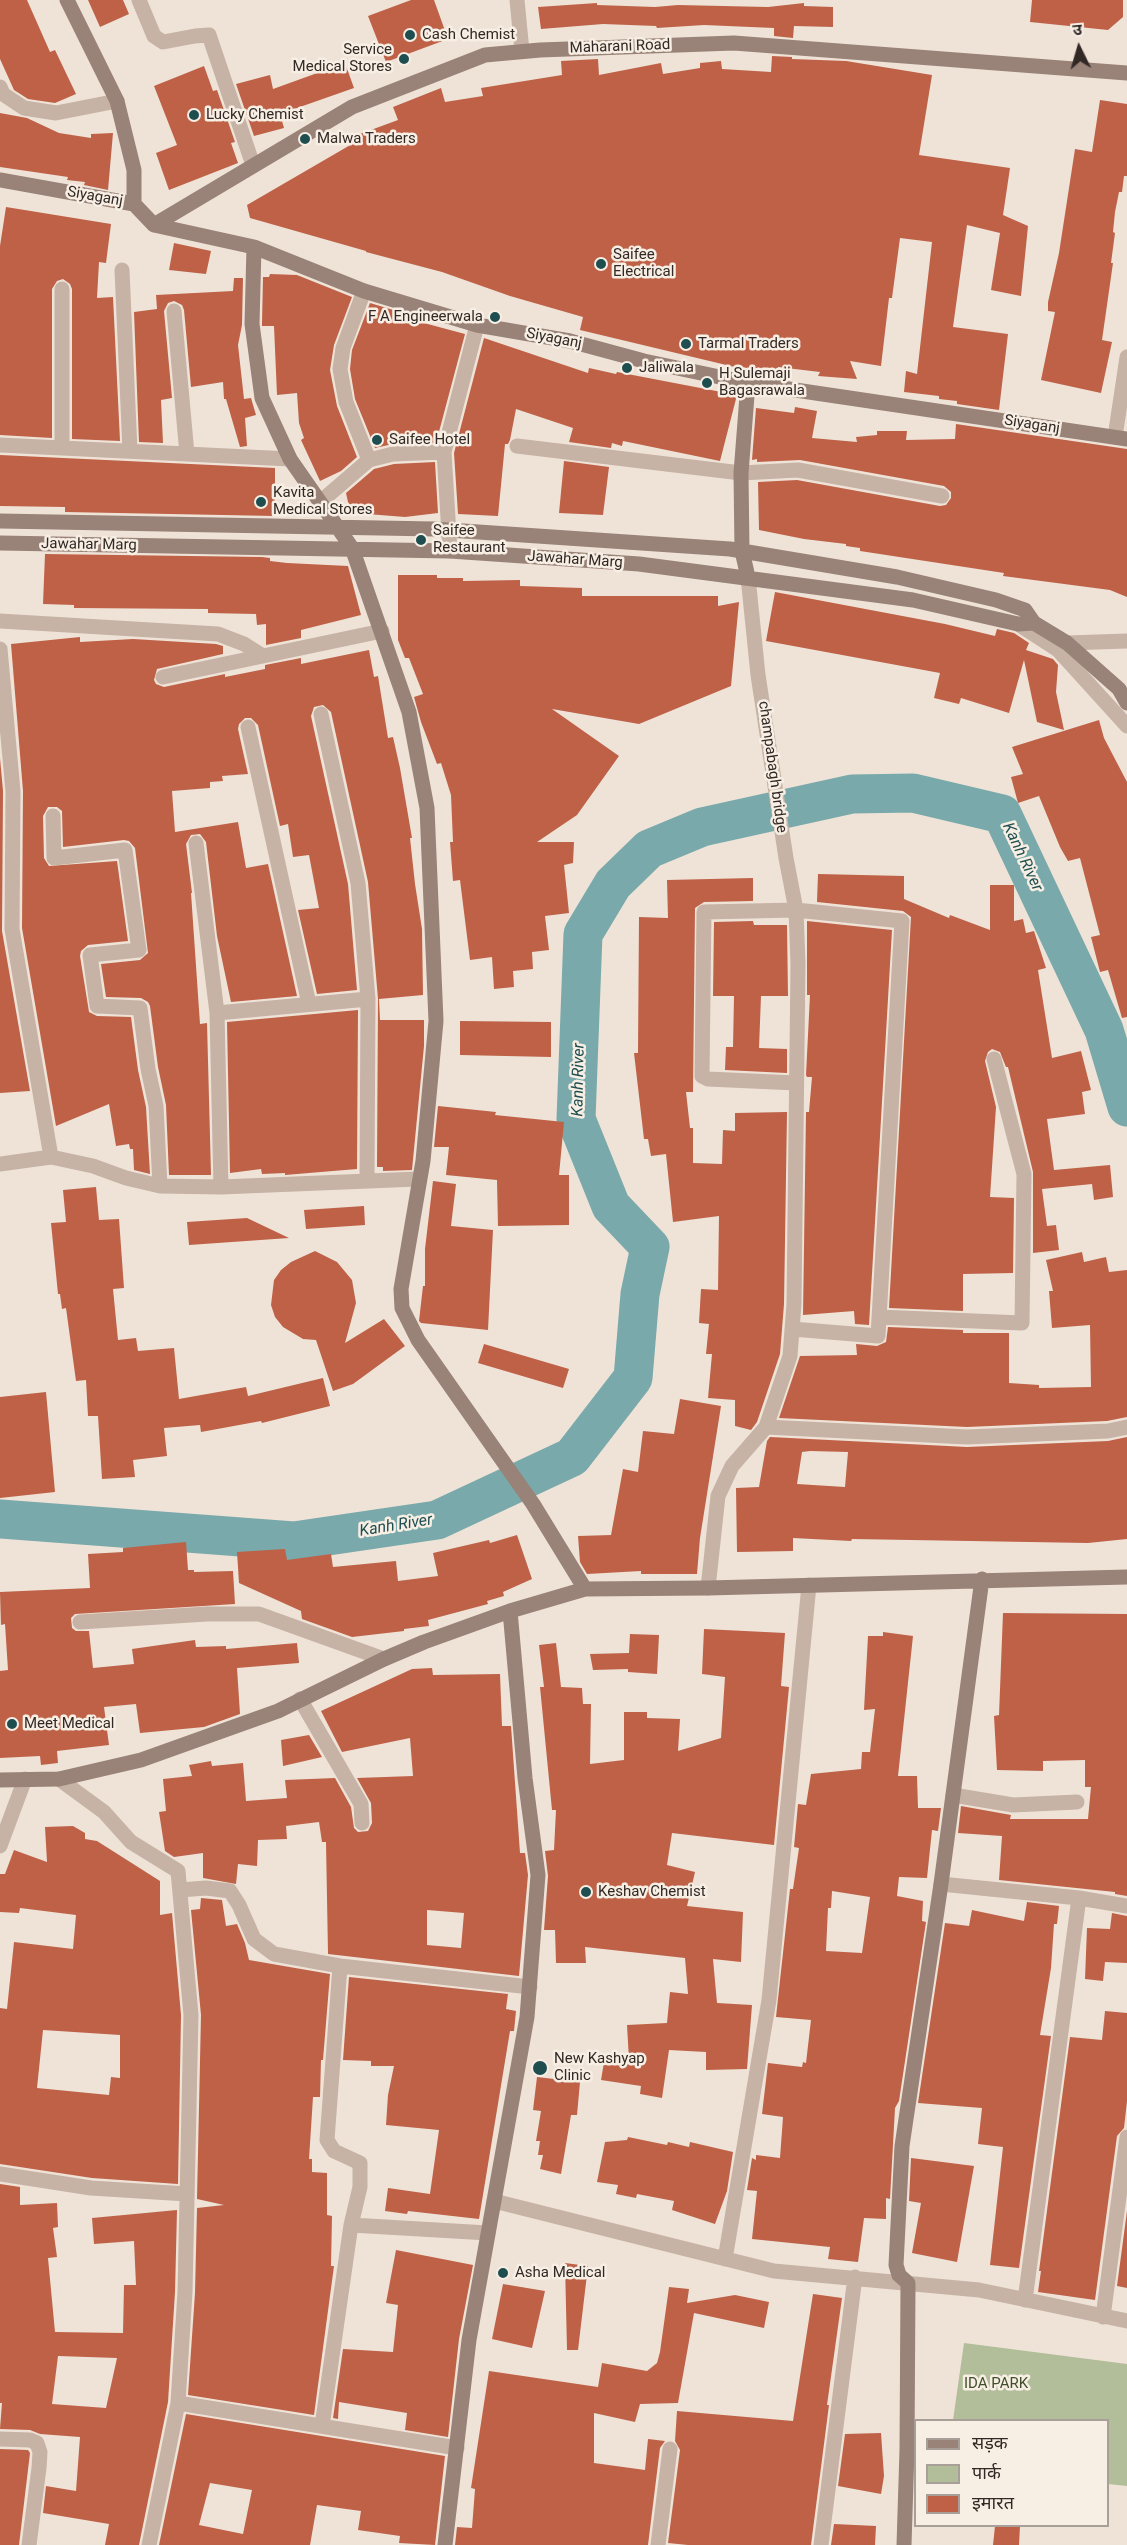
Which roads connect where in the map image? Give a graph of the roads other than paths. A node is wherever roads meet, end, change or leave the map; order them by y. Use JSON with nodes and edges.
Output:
{"nodes":[{"id":1,"x":67,"y":0,"type":"edge"},
{"id":2,"x":139,"y":0,"type":"edge"},
{"id":3,"x":518,"y":0,"type":"edge"},
{"id":4,"x":522,"y":51,"type":"junction"},
{"id":5,"x":1127,"y":72,"type":"edge"},
{"id":6,"x":0,"y":87,"type":"edge"},
{"id":7,"x":117,"y":101,"type":"junction"},
{"id":8,"x":253,"y":165,"type":"junction"},
{"id":9,"x":0,"y":180,"type":"edge"},
{"id":10,"x":134,"y":204,"type":"junction"},
{"id":11,"x":154,"y":225,"type":"junction"},
{"id":12,"x":254,"y":247,"type":"junction"},
{"id":13,"x":122,"y":270,"type":"dead end"},
{"id":14,"x":62,"y":289,"type":"dead end"},
{"id":15,"x":364,"y":291,"type":"junction"},
{"id":16,"x":174,"y":311,"type":"dead end"},
{"id":17,"x":477,"y":325,"type":"junction"},
{"id":18,"x":1127,"y":357,"type":"edge"},
{"id":19,"x":748,"y":383,"type":"junction"},
{"id":20,"x":1121,"y":438,"type":"edge"},
{"id":21,"x":0,"y":445,"type":"edge"},
{"id":22,"x":517,"y":446,"type":"dead end"},
{"id":23,"x":63,"y":448,"type":"junction"},
{"id":24,"x":130,"y":451,"type":"junction"},
{"id":25,"x":444,"y":452,"type":"junction"},
{"id":26,"x":187,"y":454,"type":"junction"},
{"id":27,"x":290,"y":459,"type":"junction"},
{"id":28,"x":369,"y":460,"type":"junction"},
{"id":29,"x":741,"y":473,"type":"junction"},
{"id":30,"x":942,"y":496,"type":"dead end"},
{"id":31,"x":319,"y":503,"type":"junction"},
{"id":32,"x":0,"y":521,"type":"edge"},
{"id":33,"x":336,"y":527,"type":"junction"},
{"id":34,"x":449,"y":530,"type":"junction"},
{"id":35,"x":0,"y":543,"type":"edge"},
{"id":36,"x":352,"y":548,"type":"junction"},
{"id":37,"x":450,"y":551,"type":"junction"},
{"id":38,"x":742,"y":551,"type":"junction"},
{"id":39,"x":748,"y":577,"type":"junction"},
{"id":40,"x":0,"y":621,"type":"edge"},
{"id":41,"x":1026,"y":624,"type":"junction"},
{"id":42,"x":382,"y":631,"type":"junction"},
{"id":43,"x":1127,"y":641,"type":"edge"},
{"id":44,"x":1067,"y":644,"type":"junction"},
{"id":45,"x":0,"y":649,"type":"edge"},
{"id":46,"x":263,"y":656,"type":"junction"},
{"id":47,"x":163,"y":677,"type":"dead end"},
{"id":48,"x":1127,"y":703,"type":"edge"},
{"id":49,"x":321,"y":714,"type":"dead end"},
{"id":50,"x":1127,"y":726,"type":"edge"},
{"id":51,"x":248,"y":727,"type":"dead end"},
{"id":52,"x":4,"y":749,"type":"edge"},
{"id":53,"x":7,"y":792,"type":"edge"},
{"id":54,"x":53,"y":816,"type":"dead end"},
{"id":55,"x":196,"y":843,"type":"dead end"},
{"id":56,"x":6,"y":888,"type":"edge"},
{"id":57,"x":796,"y":910,"type":"junction"},
{"id":58,"x":368,"y":999,"type":"junction"},
{"id":59,"x":309,"y":1004,"type":"junction"},
{"id":60,"x":217,"y":1013,"type":"junction"},
{"id":61,"x":994,"y":1059,"type":"dead end"},
{"id":62,"x":796,"y":1083,"type":"junction"},
{"id":63,"x":51,"y":1156,"type":"junction"},
{"id":64,"x":0,"y":1164,"type":"edge"},
{"id":65,"x":418,"y":1179,"type":"junction"},
{"id":66,"x":367,"y":1181,"type":"junction"},
{"id":67,"x":160,"y":1185,"type":"junction"},
{"id":68,"x":221,"y":1187,"type":"junction"},
{"id":69,"x":879,"y":1317,"type":"junction"},
{"id":70,"x":792,"y":1329,"type":"junction"},
{"id":71,"x":766,"y":1427,"type":"junction"},
{"id":72,"x":1127,"y":1427,"type":"edge"},
{"id":73,"x":1127,"y":1577,"type":"edge"},
{"id":74,"x":982,"y":1579,"type":"junction"},
{"id":75,"x":809,"y":1585,"type":"junction"},
{"id":76,"x":708,"y":1588,"type":"junction"},
{"id":77,"x":585,"y":1589,"type":"junction"},
{"id":78,"x":510,"y":1611,"type":"junction"},
{"id":79,"x":80,"y":1623,"type":"dead end"},
{"id":80,"x":384,"y":1659,"type":"junction"},
{"id":81,"x":300,"y":1699,"type":"junction"},
{"id":82,"x":25,"y":1779,"type":"junction"},
{"id":83,"x":59,"y":1779,"type":"junction"},
{"id":84,"x":0,"y":1780,"type":"edge"},
{"id":85,"x":953,"y":1796,"type":"junction"},
{"id":86,"x":1077,"y":1802,"type":"dead end"},
{"id":87,"x":362,"y":1823,"type":"dead end"},
{"id":88,"x":0,"y":1846,"type":"edge"},
{"id":89,"x":941,"y":1884,"type":"junction"},
{"id":90,"x":180,"y":1890,"type":"junction"},
{"id":91,"x":1079,"y":1899,"type":"junction"},
{"id":92,"x":1127,"y":1906,"type":"edge"},
{"id":93,"x":340,"y":1966,"type":"junction"},
{"id":94,"x":530,"y":1987,"type":"junction"},
{"id":95,"x":1127,"y":2138,"type":"edge"},
{"id":96,"x":0,"y":2174,"type":"edge"},
{"id":97,"x":187,"y":2194,"type":"junction"},
{"id":98,"x":494,"y":2201,"type":"junction"},
{"id":99,"x":351,"y":2225,"type":"junction"},
{"id":100,"x":488,"y":2233,"type":"junction"},
{"id":101,"x":725,"y":2259,"type":"junction"},
{"id":102,"x":855,"y":2277,"type":"junction"},
{"id":103,"x":908,"y":2283,"type":"junction"},
{"id":104,"x":1025,"y":2300,"type":"junction"},
{"id":105,"x":1102,"y":2317,"type":"junction"},
{"id":106,"x":1127,"y":2321,"type":"edge"},
{"id":107,"x":178,"y":2403,"type":"junction"},
{"id":108,"x":322,"y":2426,"type":"junction"},
{"id":109,"x":0,"y":2439,"type":"edge"},
{"id":110,"x":457,"y":2448,"type":"junction"},
{"id":111,"x":670,"y":2450,"type":"dead end"},
{"id":112,"x":30,"y":2545,"type":"edge"},
{"id":113,"x":149,"y":2545,"type":"edge"},
{"id":114,"x":445,"y":2545,"type":"edge"},
{"id":115,"x":658,"y":2545,"type":"edge"},
{"id":116,"x":821,"y":2545,"type":"edge"},
{"id":117,"x":904,"y":2545,"type":"edge"}],
"edges":[{"from":1,"to":7,"type":"street"},
{"from":2,"to":8,"type":"street"},
{"from":3,"to":4,"type":"street"},
{"from":4,"to":5,"type":"street","name":"Maharani Road"},
{"from":4,"to":8,"type":"street","name":"Maharani Road"},
{"from":6,"to":7,"type":"street"},
{"from":7,"to":10,"type":"street"},
{"from":8,"to":11,"type":"street","name":"Maharani Road"},
{"from":9,"to":10,"type":"street","name":"Siyaganj"},
{"from":10,"to":11,"type":"street","name":"Siyaganj"},
{"from":11,"to":12,"type":"street","name":"Siyaganj"},
{"from":12,"to":15,"type":"street","name":"Siyaganj"},
{"from":12,"to":27,"type":"street"},
{"from":13,"to":24,"type":"street"},
{"from":14,"to":23,"type":"street"},
{"from":15,"to":17,"type":"street","name":"Siyaganj"},
{"from":15,"to":28,"type":"street"},
{"from":16,"to":26,"type":"street"},
{"from":17,"to":19,"type":"street","name":"Siyaganj"},
{"from":17,"to":25,"type":"street"},
{"from":18,"to":20,"type":"street"},
{"from":19,"to":20,"type":"street","name":"Siyaganj"},
{"from":19,"to":29,"type":"street"},
{"from":21,"to":23,"type":"street"},
{"from":22,"to":29,"type":"street"},
{"from":23,"to":24,"type":"street"},
{"from":24,"to":26,"type":"street"},
{"from":25,"to":28,"type":"street"},
{"from":25,"to":34,"type":"street"},
{"from":26,"to":27,"type":"street"},
{"from":27,"to":31,"type":"street"},
{"from":28,"to":31,"type":"street"},
{"from":29,"to":30,"type":"street"},
{"from":29,"to":38,"type":"street"},
{"from":31,"to":33,"type":"street"},
{"from":32,"to":33,"type":"street"},
{"from":33,"to":34,"type":"street"},
{"from":33,"to":36,"type":"street"},
{"from":34,"to":37,"type":"street"},
{"from":34,"to":38,"type":"street"},
{"from":35,"to":36,"type":"street","name":"Jawahar Marg"},
{"from":36,"to":37,"type":"street","name":"Jawahar Marg"},
{"from":36,"to":42,"type":"street"},
{"from":37,"to":39,"type":"street","name":"Jawahar Marg"},
{"from":38,"to":39,"type":"street"},
{"from":38,"to":41,"type":"street"},
{"from":39,"to":41,"type":"street","name":"Jawahar Marg"},
{"from":39,"to":57,"type":"street","name":"champabagh bridge"},
{"from":40,"to":46,"type":"street"},
{"from":41,"to":44,"type":"street","name":"Jawahar Marg"},
{"from":41,"to":50,"type":"street"},
{"from":42,"to":46,"type":"street"},
{"from":42,"to":65,"type":"street"},
{"from":43,"to":44,"type":"street"},
{"from":44,"to":48,"type":"street","name":"Jawahar Marg"},
{"from":45,"to":52,"type":"street"},
{"from":46,"to":47,"type":"street"},
{"from":49,"to":58,"type":"street"},
{"from":51,"to":59,"type":"street"},
{"from":52,"to":53,"type":"street"},
{"from":53,"to":56,"type":"street"},
{"from":54,"to":67,"type":"street"},
{"from":55,"to":60,"type":"street"},
{"from":56,"to":63,"type":"street"},
{"from":57,"to":62,"type":"street","name":"champabagh bridge"},
{"from":57,"to":62,"type":"street"},
{"from":57,"to":69,"type":"street"},
{"from":58,"to":59,"type":"street"},
{"from":58,"to":66,"type":"street"},
{"from":59,"to":60,"type":"street"},
{"from":60,"to":68,"type":"street"},
{"from":61,"to":69,"type":"street"},
{"from":62,"to":70,"type":"street","name":"champabagh bridge"},
{"from":63,"to":64,"type":"street"},
{"from":63,"to":67,"type":"street"},
{"from":65,"to":66,"type":"street"},
{"from":65,"to":77,"type":"street"},
{"from":66,"to":68,"type":"street"},
{"from":67,"to":68,"type":"street"},
{"from":69,"to":70,"type":"street"},
{"from":70,"to":71,"type":"street","name":"champabagh bridge"},
{"from":71,"to":72,"type":"street"},
{"from":71,"to":76,"type":"street"},
{"from":73,"to":74,"type":"street"},
{"from":74,"to":75,"type":"street"},
{"from":74,"to":85,"type":"street"},
{"from":75,"to":76,"type":"street"},
{"from":75,"to":101,"type":"street"},
{"from":76,"to":77,"type":"street"},
{"from":77,"to":78,"type":"street"},
{"from":78,"to":80,"type":"street"},
{"from":78,"to":94,"type":"street"},
{"from":79,"to":80,"type":"street"},
{"from":80,"to":81,"type":"street"},
{"from":81,"to":83,"type":"street"},
{"from":81,"to":87,"type":"street"},
{"from":82,"to":83,"type":"street"},
{"from":82,"to":84,"type":"street"},
{"from":82,"to":88,"type":"street"},
{"from":83,"to":90,"type":"street"},
{"from":85,"to":86,"type":"street"},
{"from":85,"to":89,"type":"street"},
{"from":89,"to":91,"type":"street"},
{"from":89,"to":103,"type":"street"},
{"from":90,"to":93,"type":"street"},
{"from":90,"to":97,"type":"street"},
{"from":91,"to":92,"type":"street"},
{"from":91,"to":104,"type":"street"},
{"from":93,"to":94,"type":"street"},
{"from":93,"to":99,"type":"street"},
{"from":94,"to":98,"type":"street"},
{"from":95,"to":105,"type":"street"},
{"from":96,"to":97,"type":"street"},
{"from":97,"to":107,"type":"street"},
{"from":98,"to":100,"type":"street"},
{"from":98,"to":101,"type":"street"},
{"from":99,"to":100,"type":"street"},
{"from":99,"to":108,"type":"street"},
{"from":100,"to":110,"type":"street"},
{"from":101,"to":102,"type":"street"},
{"from":102,"to":103,"type":"street"},
{"from":102,"to":116,"type":"street"},
{"from":103,"to":104,"type":"street"},
{"from":103,"to":117,"type":"street"},
{"from":104,"to":105,"type":"street"},
{"from":105,"to":106,"type":"street"},
{"from":107,"to":108,"type":"street"},
{"from":107,"to":113,"type":"street"},
{"from":108,"to":110,"type":"street"},
{"from":109,"to":112,"type":"street"},
{"from":110,"to":114,"type":"street"},
{"from":111,"to":115,"type":"street"}]}
